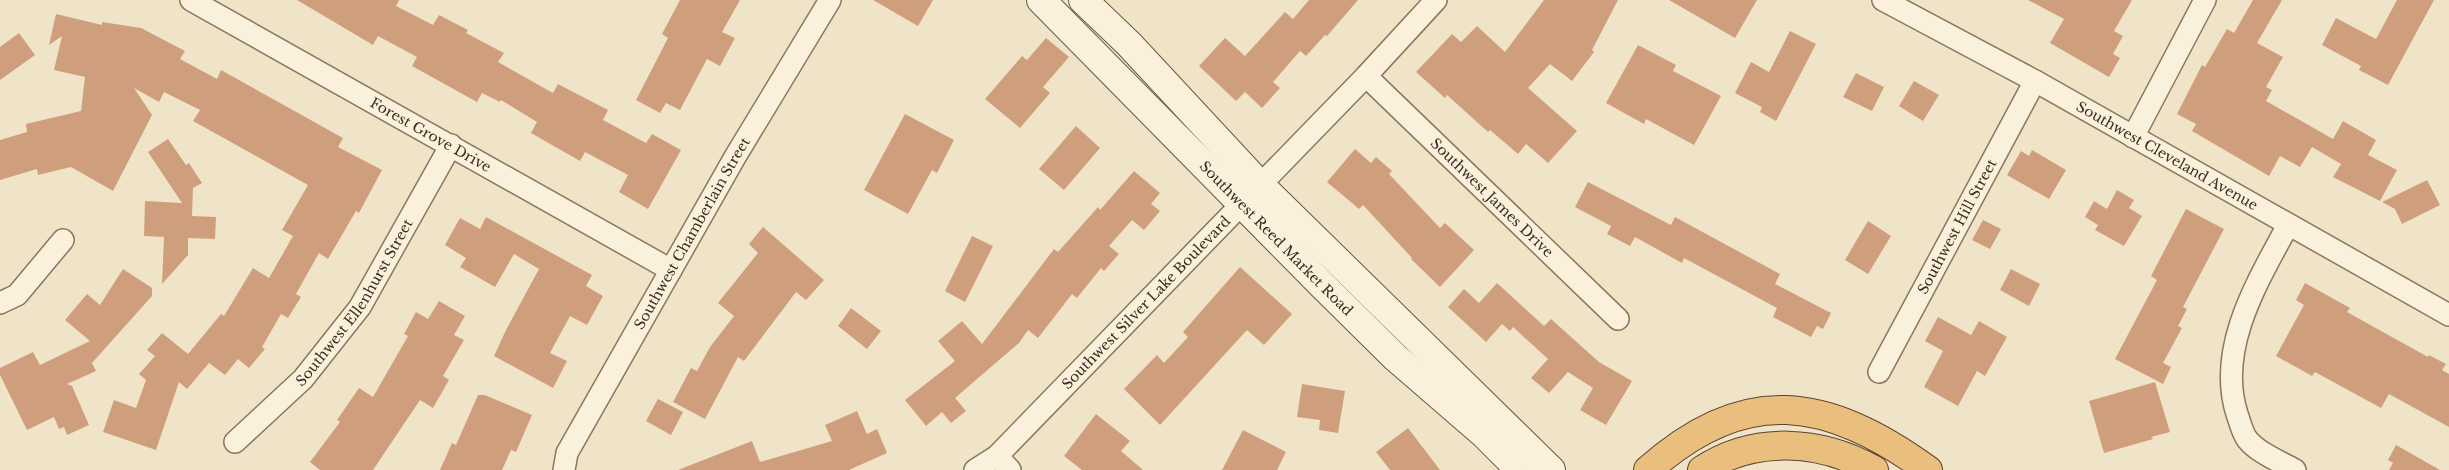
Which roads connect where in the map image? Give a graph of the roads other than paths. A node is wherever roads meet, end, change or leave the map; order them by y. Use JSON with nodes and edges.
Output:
{"nodes":[{"id":1,"x":191,"y":0,"type":"edge"},
{"id":2,"x":830,"y":0,"type":"edge"},
{"id":3,"x":1041,"y":0,"type":"edge"},
{"id":4,"x":1083,"y":0,"type":"edge"},
{"id":5,"x":1436,"y":0,"type":"edge"},
{"id":6,"x":1883,"y":0,"type":"edge"},
{"id":7,"x":2205,"y":0,"type":"edge"},
{"id":8,"x":1366,"y":76,"type":"junction"},
{"id":9,"x":2035,"y":81,"type":"junction"},
{"id":10,"x":2133,"y":137,"type":"junction"},
{"id":11,"x":452,"y":144,"type":"junction"},
{"id":12,"x":1260,"y":185,"type":"junction"},
{"id":13,"x":1242,"y":205,"type":"junction"},
{"id":14,"x":2288,"y":225,"type":"junction"},
{"id":15,"x":63,"y":240,"type":"dead end"},
{"id":16,"x":671,"y":270,"type":"junction"},
{"id":17,"x":0,"y":303,"type":"edge"},
{"id":18,"x":2449,"y":315,"type":"edge"},
{"id":19,"x":1618,"y":319,"type":"dead end"},
{"id":20,"x":1879,"y":372,"type":"dead end"},
{"id":21,"x":235,"y":442,"type":"dead end"},
{"id":22,"x":1004,"y":463,"type":"edge"},
{"id":23,"x":564,"y":470,"type":"edge"},
{"id":24,"x":975,"y":470,"type":"edge"},
{"id":25,"x":1520,"y":470,"type":"edge"},
{"id":26,"x":1551,"y":470,"type":"edge"},
{"id":27,"x":1648,"y":470,"type":"edge"},
{"id":28,"x":1702,"y":470,"type":"edge"},
{"id":29,"x":1874,"y":470,"type":"edge"},
{"id":30,"x":1928,"y":470,"type":"edge"},
{"id":31,"x":2295,"y":470,"type":"edge"}],
"edges":[{"from":1,"to":11,"type":"street","name":"Forest Grove Drive"},
{"from":2,"to":16,"type":"street","name":"Southwest Chamberlain Street"},
{"from":3,"to":13,"type":"main road","name":"Southwest Reed Market Road"},
{"from":4,"to":12,"type":"main road","name":"Southwest Reed Market Road"},
{"from":5,"to":8,"type":"street","name":"Southwest Silver Lake Boulevard"},
{"from":6,"to":9,"type":"street","name":"Southwest Cleveland Avenue"},
{"from":7,"to":10,"type":"street"},
{"from":8,"to":12,"type":"street","name":"Southwest Silver Lake Boulevard"},
{"from":8,"to":19,"type":"street","name":"Southwest James Drive"},
{"from":9,"to":10,"type":"street","name":"Southwest Cleveland Avenue"},
{"from":9,"to":20,"type":"street","name":"Southwest Hill Street"},
{"from":10,"to":14,"type":"street","name":"Southwest Cleveland Avenue"},
{"from":11,"to":16,"type":"street","name":"Forest Grove Drive"},
{"from":11,"to":21,"type":"street","name":"Southwest Ellenhurst Street"},
{"from":12,"to":13,"type":"street","name":"Southwest Silver Lake Boulevard"},
{"from":12,"to":26,"type":"main road","name":"Southwest Reed Market Road"},
{"from":13,"to":22,"type":"street","name":"Southwest Silver Lake Boulevard"},
{"from":13,"to":25,"type":"main road","name":"Southwest Reed Market Road"},
{"from":14,"to":18,"type":"street","name":"Southwest Cleveland Avenue"},
{"from":14,"to":31,"type":"street"},
{"from":15,"to":17,"type":"street"},
{"from":16,"to":23,"type":"street","name":"Southwest Chamberlain Street"},
{"from":22,"to":24,"type":"street","name":"Southwest Silver Lake Boulevard"},
{"from":27,"to":30,"type":"highway"},
{"from":28,"to":29,"type":"highway"}]}
